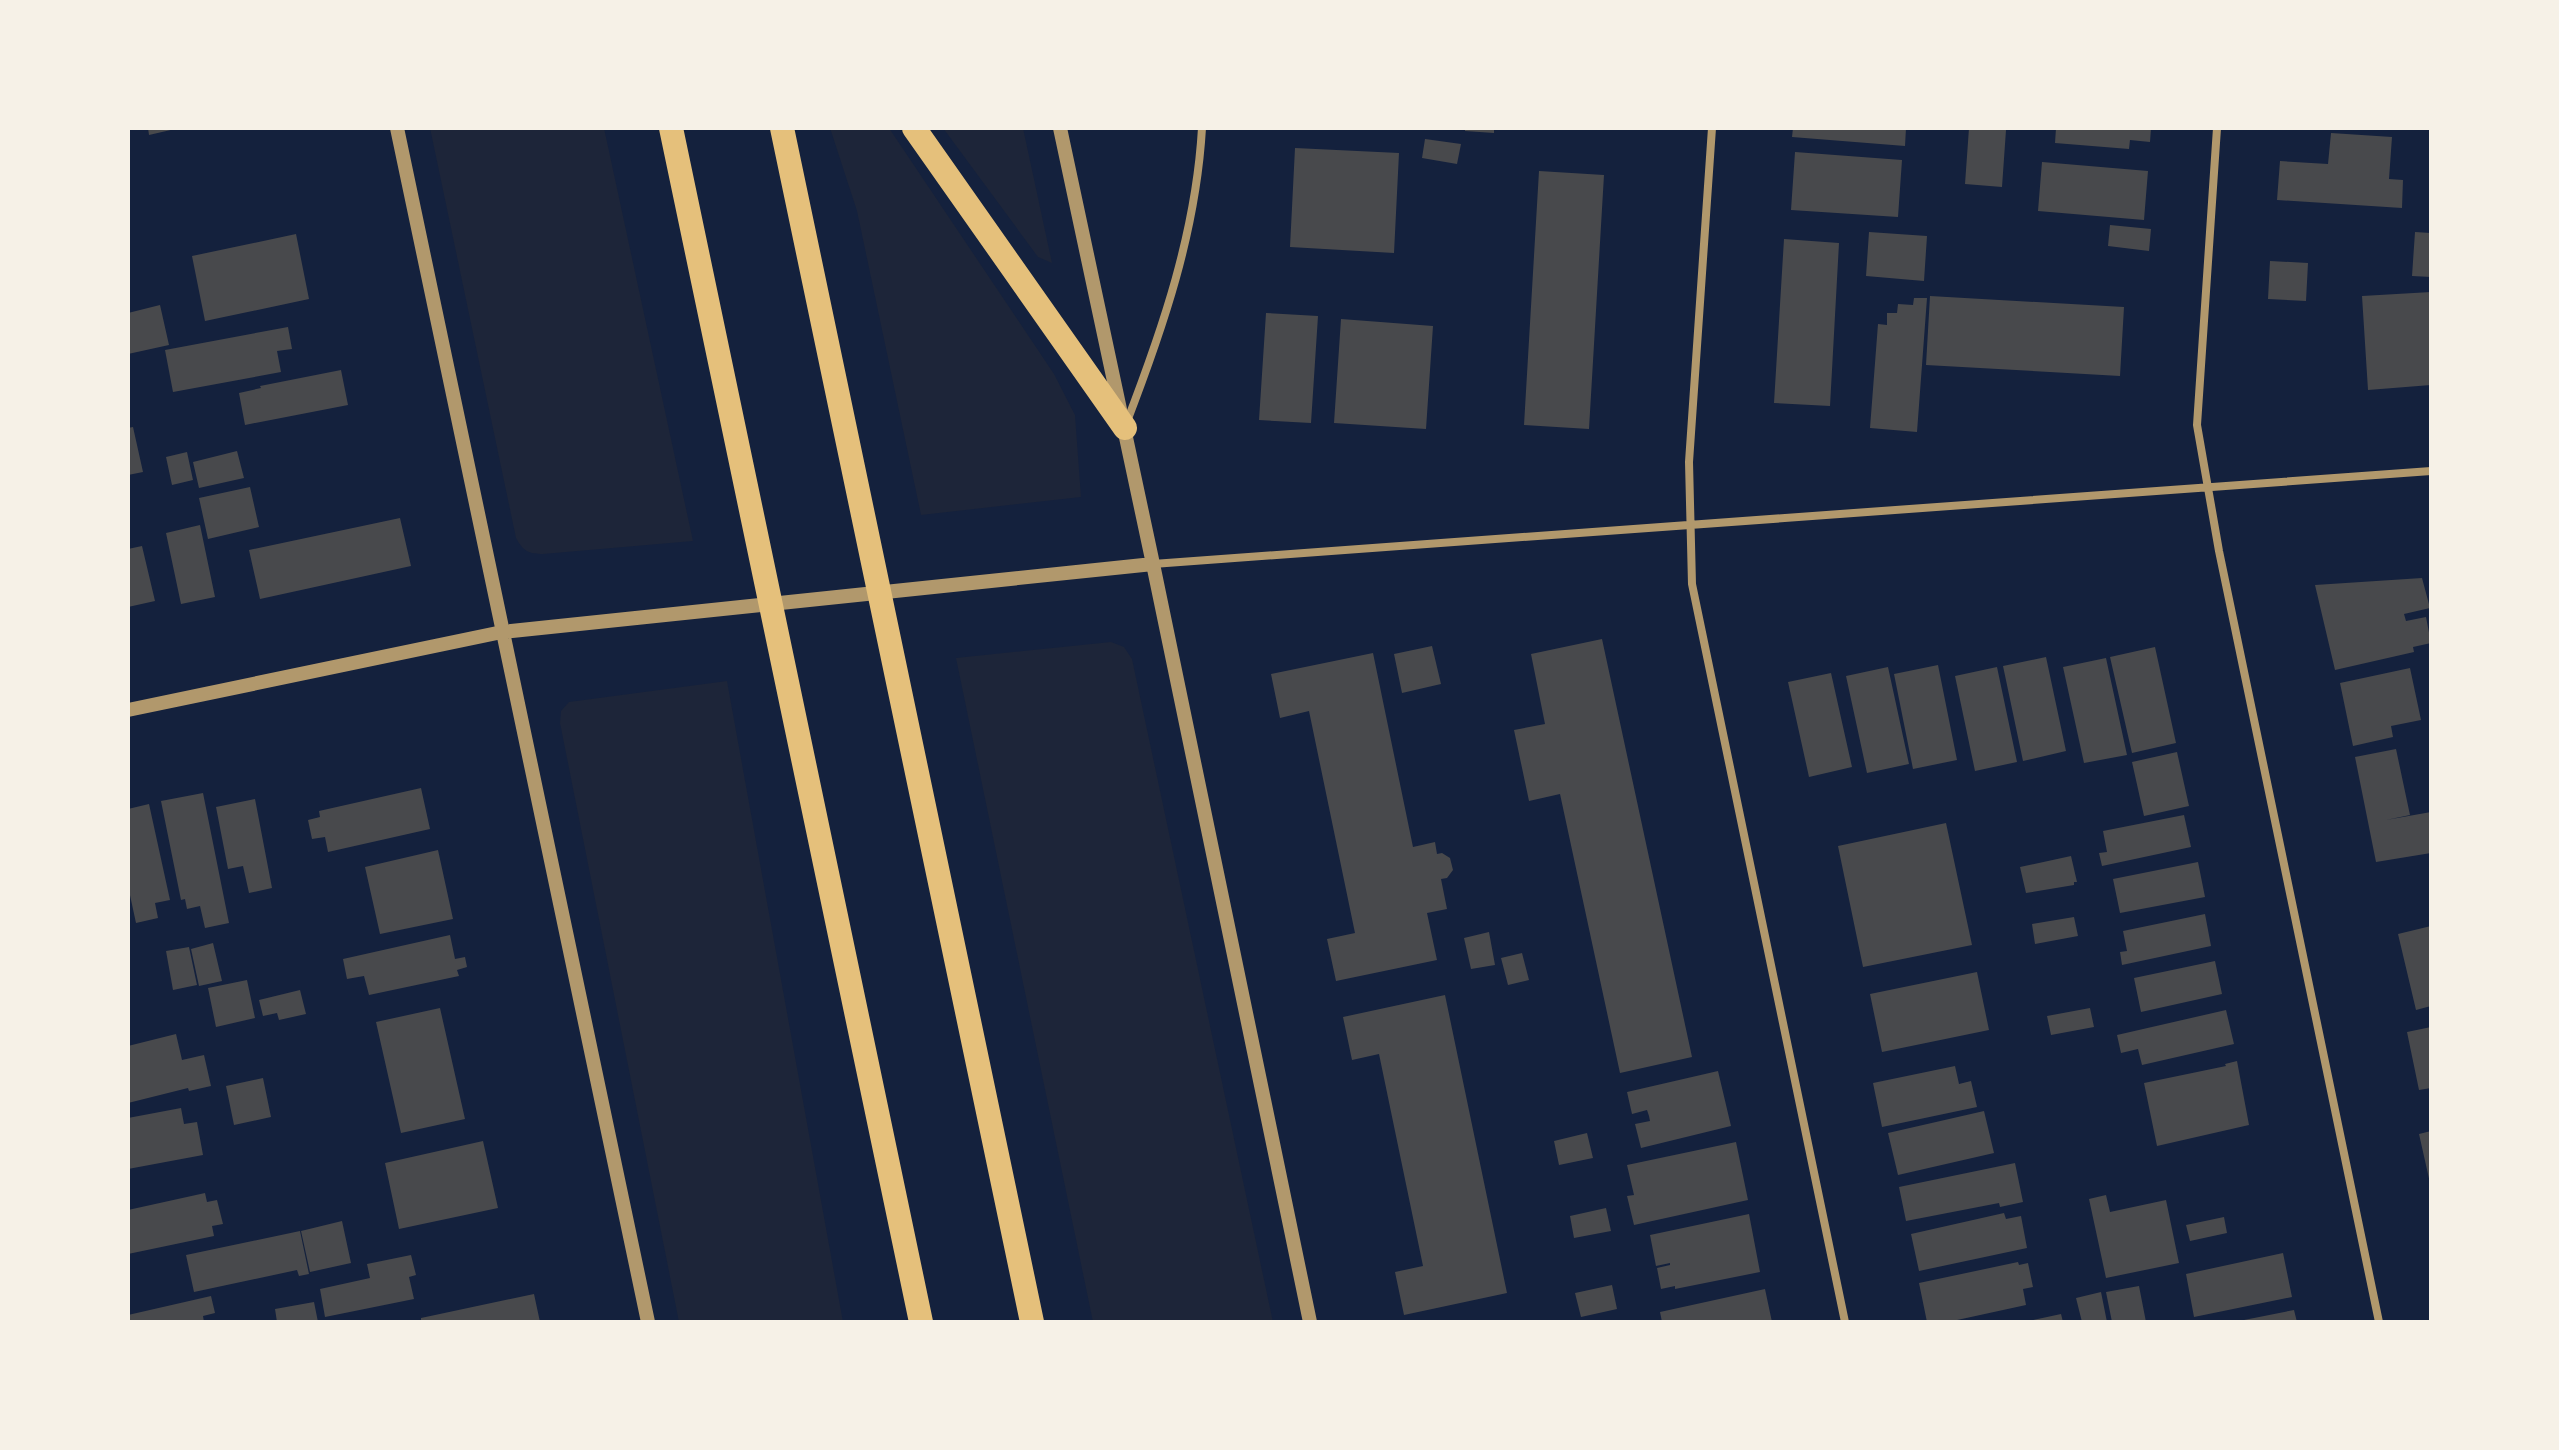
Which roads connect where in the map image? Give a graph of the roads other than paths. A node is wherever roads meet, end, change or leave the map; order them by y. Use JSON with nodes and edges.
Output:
{"nodes":[{"id":1,"x":397,"y":128,"type":"edge"},
{"id":2,"x":671,"y":128,"type":"edge"},
{"id":3,"x":782,"y":128,"type":"edge"},
{"id":4,"x":914,"y":128,"type":"edge"},
{"id":5,"x":1060,"y":128,"type":"edge"},
{"id":6,"x":1202,"y":128,"type":"edge"},
{"id":7,"x":1712,"y":128,"type":"edge"},
{"id":8,"x":2217,"y":128,"type":"edge"},
{"id":9,"x":1125,"y":428,"type":"junction"},
{"id":10,"x":2431,"y":471,"type":"edge"},
{"id":11,"x":2208,"y":487,"type":"junction"},
{"id":12,"x":1690,"y":525,"type":"junction"},
{"id":13,"x":1153,"y":564,"type":"junction"},
{"id":14,"x":502,"y":632,"type":"junction"},
{"id":15,"x":128,"y":710,"type":"edge"},
{"id":16,"x":648,"y":1322,"type":"edge"},
{"id":17,"x":921,"y":1322,"type":"edge"},
{"id":18,"x":1032,"y":1322,"type":"edge"},
{"id":19,"x":1310,"y":1322,"type":"edge"},
{"id":20,"x":1845,"y":1322,"type":"edge"},
{"id":21,"x":2379,"y":1322,"type":"edge"}],
"edges":[{"from":1,"to":14,"type":"street"},
{"from":2,"to":17,"type":"highway"},
{"from":3,"to":18,"type":"highway"},
{"from":4,"to":9,"type":"highway"},
{"from":5,"to":9,"type":"street"},
{"from":6,"to":9,"type":"street"},
{"from":7,"to":12,"type":"street"},
{"from":8,"to":11,"type":"street"},
{"from":9,"to":13,"type":"street"},
{"from":10,"to":11,"type":"street"},
{"from":11,"to":12,"type":"street"},
{"from":11,"to":21,"type":"street"},
{"from":12,"to":13,"type":"street"},
{"from":12,"to":20,"type":"street"},
{"from":13,"to":14,"type":"street"},
{"from":13,"to":19,"type":"street"},
{"from":14,"to":15,"type":"street"},
{"from":14,"to":16,"type":"street"}]}
